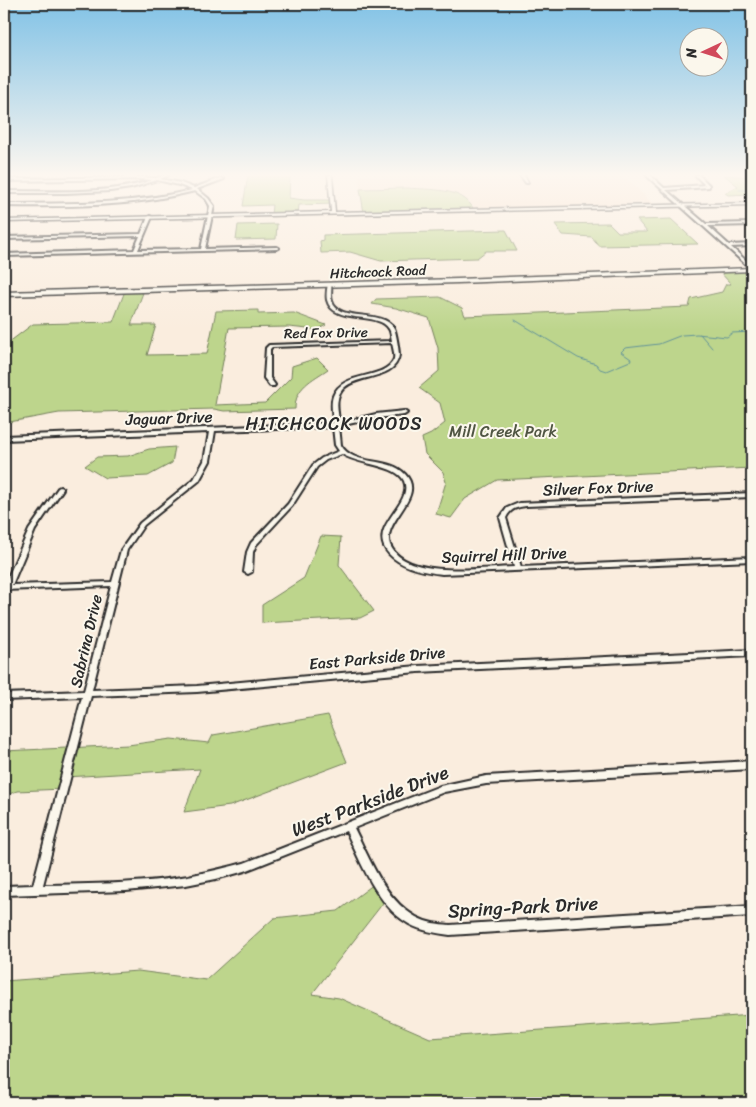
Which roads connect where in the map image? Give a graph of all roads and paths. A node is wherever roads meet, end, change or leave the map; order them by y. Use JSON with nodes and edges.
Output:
{"nodes":[{"id":1,"x":147,"y":227,"type":"edge"},
{"id":2,"x":208,"y":227,"type":"edge"},
{"id":3,"x":707,"y":227,"type":"edge"},
{"id":4,"x":144,"y":234,"type":"junction"},
{"id":5,"x":4,"y":238,"type":"edge"},
{"id":6,"x":752,"y":245,"type":"edge"},
{"id":7,"x":728,"y":246,"type":"junction"},
{"id":8,"x":277,"y":248,"type":"dead end"},
{"id":9,"x":203,"y":250,"type":"junction"},
{"id":10,"x":136,"y":251,"type":"junction"},
{"id":11,"x":4,"y":255,"type":"edge"},
{"id":12,"x":752,"y":269,"type":"edge"},
{"id":13,"x":329,"y":285,"type":"junction"},
{"id":14,"x":4,"y":294,"type":"edge"},
{"id":15,"x":394,"y":342,"type":"junction"},
{"id":16,"x":272,"y":384,"type":"dead end"},
{"id":17,"x":404,"y":413,"type":"dead end"},
{"id":18,"x":336,"y":425,"type":"junction"},
{"id":19,"x":212,"y":430,"type":"junction"},
{"id":20,"x":4,"y":438,"type":"edge"},
{"id":21,"x":343,"y":452,"type":"junction"},
{"id":22,"x":60,"y":489,"type":"dead end"},
{"id":23,"x":752,"y":496,"type":"edge"},
{"id":24,"x":752,"y":558,"type":"edge"},
{"id":25,"x":518,"y":569,"type":"junction"},
{"id":26,"x":248,"y":572,"type":"dead end"},
{"id":27,"x":114,"y":584,"type":"junction"},
{"id":28,"x":5,"y":588,"type":"edge"},
{"id":29,"x":752,"y":653,"type":"edge"},
{"id":30,"x":88,"y":694,"type":"junction"},
{"id":31,"x":4,"y":697,"type":"edge"},
{"id":32,"x":752,"y":765,"type":"edge"},
{"id":33,"x":348,"y":826,"type":"junction"},
{"id":34,"x":37,"y":889,"type":"junction"},
{"id":35,"x":4,"y":891,"type":"edge"},
{"id":36,"x":752,"y":911,"type":"edge"}],
"edges":[{"from":1,"to":4,"type":"street"},
{"from":2,"to":9,"type":"street"},
{"from":3,"to":7,"type":"street"},
{"from":4,"to":5,"type":"street"},
{"from":4,"to":10,"type":"street"},
{"from":6,"to":7,"type":"street"},
{"from":7,"to":12,"type":"street"},
{"from":8,"to":9,"type":"street"},
{"from":9,"to":10,"type":"street"},
{"from":10,"to":11,"type":"street"},
{"from":12,"to":13,"type":"street","name":"Hitchcock Road"},
{"from":13,"to":14,"type":"street","name":"Hitchcock Road"},
{"from":13,"to":15,"type":"street"},
{"from":15,"to":16,"type":"street","name":"Red Fox Drive"},
{"from":15,"to":18,"type":"street"},
{"from":17,"to":18,"type":"street","name":"Jaguar Drive"},
{"from":18,"to":19,"type":"street","name":"Jaguar Drive"},
{"from":18,"to":21,"type":"street"},
{"from":19,"to":20,"type":"street","name":"Jaguar Drive"},
{"from":19,"to":27,"type":"street","name":"Sabrina Drive"},
{"from":21,"to":25,"type":"street","name":"Squirrel Hill Drive"},
{"from":21,"to":26,"type":"street"},
{"from":22,"to":28,"type":"street"},
{"from":23,"to":25,"type":"street","name":"Silver Fox Drive"},
{"from":24,"to":25,"type":"street","name":"Squirrel Hill Drive"},
{"from":27,"to":28,"type":"street"},
{"from":27,"to":30,"type":"street","name":"Sabrina Drive"},
{"from":29,"to":30,"type":"street","name":"East Parkside Drive"},
{"from":30,"to":31,"type":"street","name":"East Parkside Drive"},
{"from":30,"to":34,"type":"street","name":"Sabrina Drive"},
{"from":32,"to":33,"type":"street","name":"West Parkside Drive"},
{"from":33,"to":34,"type":"street","name":"West Parkside Drive"},
{"from":33,"to":36,"type":"street","name":"Spring-Park Drive"},
{"from":34,"to":35,"type":"street","name":"West Parkside Drive"}]}
